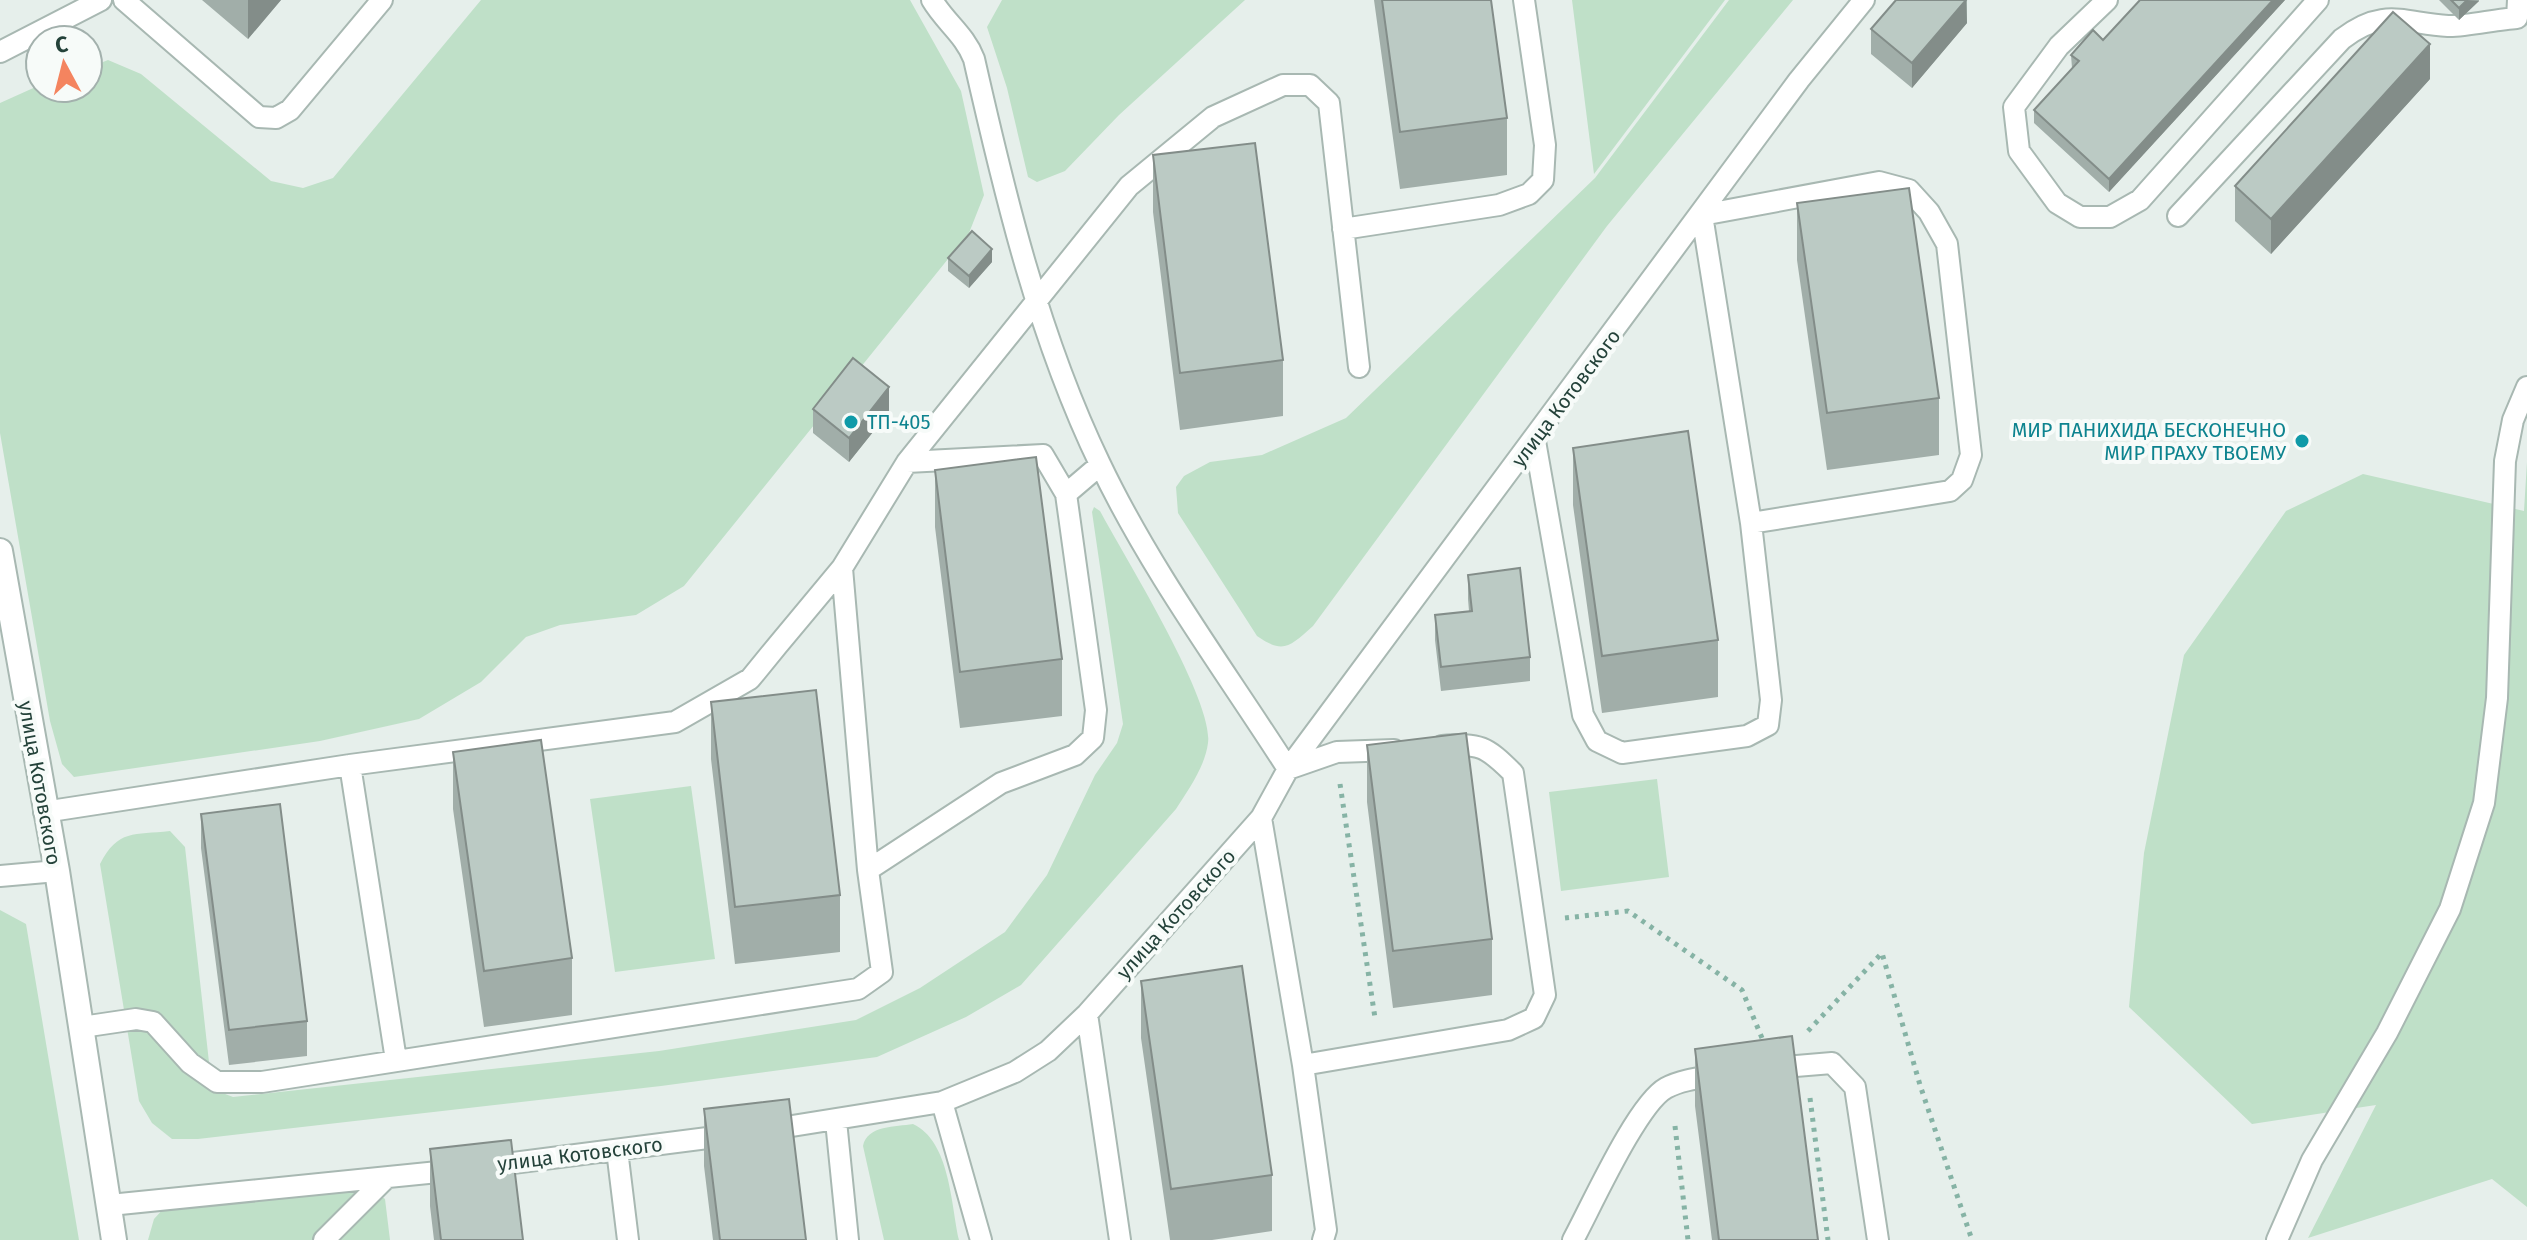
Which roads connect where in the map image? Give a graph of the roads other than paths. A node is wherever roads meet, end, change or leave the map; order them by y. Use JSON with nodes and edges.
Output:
{"nodes":[{"id":1,"x":101,"y":0,"type":"edge"},
{"id":2,"x":124,"y":0,"type":"edge"},
{"id":3,"x":382,"y":0,"type":"edge"},
{"id":4,"x":932,"y":0,"type":"edge"},
{"id":5,"x":1524,"y":0,"type":"edge"},
{"id":6,"x":1864,"y":0,"type":"edge"},
{"id":7,"x":2107,"y":0,"type":"edge"},
{"id":8,"x":2318,"y":0,"type":"edge"},
{"id":9,"x":2518,"y":0,"type":"edge"},
{"id":10,"x":0,"y":52,"type":"edge"},
{"id":11,"x":1702,"y":215,"type":"junction"},
{"id":12,"x":2178,"y":216,"type":"dead end"},
{"id":13,"x":1343,"y":229,"type":"junction"},
{"id":14,"x":1038,"y":296,"type":"junction"},
{"id":15,"x":1359,"y":367,"type":"dead end"},
{"id":16,"x":2527,"y":387,"type":"edge"},
{"id":17,"x":1535,"y":441,"type":"junction"},
{"id":18,"x":907,"y":462,"type":"junction"},
{"id":19,"x":1100,"y":465,"type":"junction"},
{"id":20,"x":1066,"y":494,"type":"junction"},
{"id":21,"x":1751,"y":523,"type":"junction"},
{"id":22,"x":0,"y":551,"type":"edge"},
{"id":23,"x":842,"y":568,"type":"junction"},
{"id":24,"x":350,"y":765,"type":"junction"},
{"id":25,"x":1288,"y":769,"type":"junction"},
{"id":26,"x":44,"y":812,"type":"junction"},
{"id":27,"x":1261,"y":818,"type":"junction"},
{"id":28,"x":868,"y":870,"type":"junction"},
{"id":29,"x":57,"y":871,"type":"junction"},
{"id":30,"x":0,"y":876,"type":"edge"},
{"id":31,"x":1087,"y":1014,"type":"junction"},
{"id":32,"x":82,"y":1027,"type":"junction"},
{"id":33,"x":396,"y":1060,"type":"junction"},
{"id":34,"x":1303,"y":1065,"type":"junction"},
{"id":35,"x":942,"y":1102,"type":"junction"},
{"id":36,"x":836,"y":1121,"type":"junction"},
{"id":37,"x":617,"y":1150,"type":"junction"},
{"id":38,"x":385,"y":1179,"type":"junction"},
{"id":39,"x":110,"y":1205,"type":"junction"},
{"id":40,"x":114,"y":1240,"type":"edge"},
{"id":41,"x":324,"y":1240,"type":"edge"},
{"id":42,"x":628,"y":1240,"type":"edge"},
{"id":43,"x":848,"y":1240,"type":"edge"},
{"id":44,"x":981,"y":1240,"type":"edge"},
{"id":45,"x":1120,"y":1240,"type":"edge"},
{"id":46,"x":1323,"y":1240,"type":"edge"},
{"id":47,"x":1573,"y":1240,"type":"edge"},
{"id":48,"x":1878,"y":1240,"type":"edge"},
{"id":49,"x":2277,"y":1240,"type":"edge"}],
"edges":[{"from":1,"to":10,"type":"lane"},
{"from":2,"to":3,"type":"lane"},
{"from":4,"to":14,"type":"lane"},
{"from":5,"to":13,"type":"lane"},
{"from":6,"to":11,"type":"lane","name":"улица Котовского"},
{"from":7,"to":8,"type":"lane"},
{"from":9,"to":12,"type":"lane"},
{"from":11,"to":17,"type":"lane","name":"улица Котовского"},
{"from":11,"to":21,"type":"lane"},
{"from":11,"to":21,"type":"lane"},
{"from":13,"to":14,"type":"lane"},
{"from":13,"to":15,"type":"lane"},
{"from":14,"to":18,"type":"lane"},
{"from":14,"to":19,"type":"lane"},
{"from":16,"to":49,"type":"lane"},
{"from":17,"to":21,"type":"lane"},
{"from":17,"to":25,"type":"lane","name":"улица Котовского"},
{"from":18,"to":20,"type":"lane"},
{"from":18,"to":23,"type":"lane"},
{"from":19,"to":20,"type":"lane"},
{"from":19,"to":25,"type":"lane"},
{"from":20,"to":28,"type":"lane"},
{"from":22,"to":26,"type":"street","name":"улица Котовского"},
{"from":23,"to":24,"type":"lane"},
{"from":23,"to":28,"type":"lane"},
{"from":24,"to":26,"type":"lane"},
{"from":24,"to":33,"type":"lane"},
{"from":25,"to":27,"type":"lane","name":"улица Котовского"},
{"from":25,"to":34,"type":"lane"},
{"from":26,"to":29,"type":"street","name":"улица Котовского"},
{"from":27,"to":31,"type":"lane","name":"улица Котовского"},
{"from":27,"to":34,"type":"lane"},
{"from":28,"to":33,"type":"lane"},
{"from":29,"to":30,"type":"lane"},
{"from":29,"to":32,"type":"street","name":"улица Котовского"},
{"from":31,"to":35,"type":"lane","name":"улица Котовского"},
{"from":31,"to":45,"type":"lane"},
{"from":32,"to":33,"type":"lane"},
{"from":32,"to":39,"type":"street","name":"улица Котовского"},
{"from":34,"to":46,"type":"lane"},
{"from":35,"to":36,"type":"lane","name":"улица Котовского"},
{"from":35,"to":44,"type":"lane"},
{"from":36,"to":37,"type":"lane","name":"улица Котовского"},
{"from":36,"to":43,"type":"lane"},
{"from":37,"to":38,"type":"lane","name":"улица Котовского"},
{"from":37,"to":42,"type":"lane"},
{"from":38,"to":39,"type":"lane","name":"улица Котовского"},
{"from":38,"to":41,"type":"lane"},
{"from":39,"to":40,"type":"street","name":"улица Котовского"},
{"from":47,"to":48,"type":"lane"}]}
